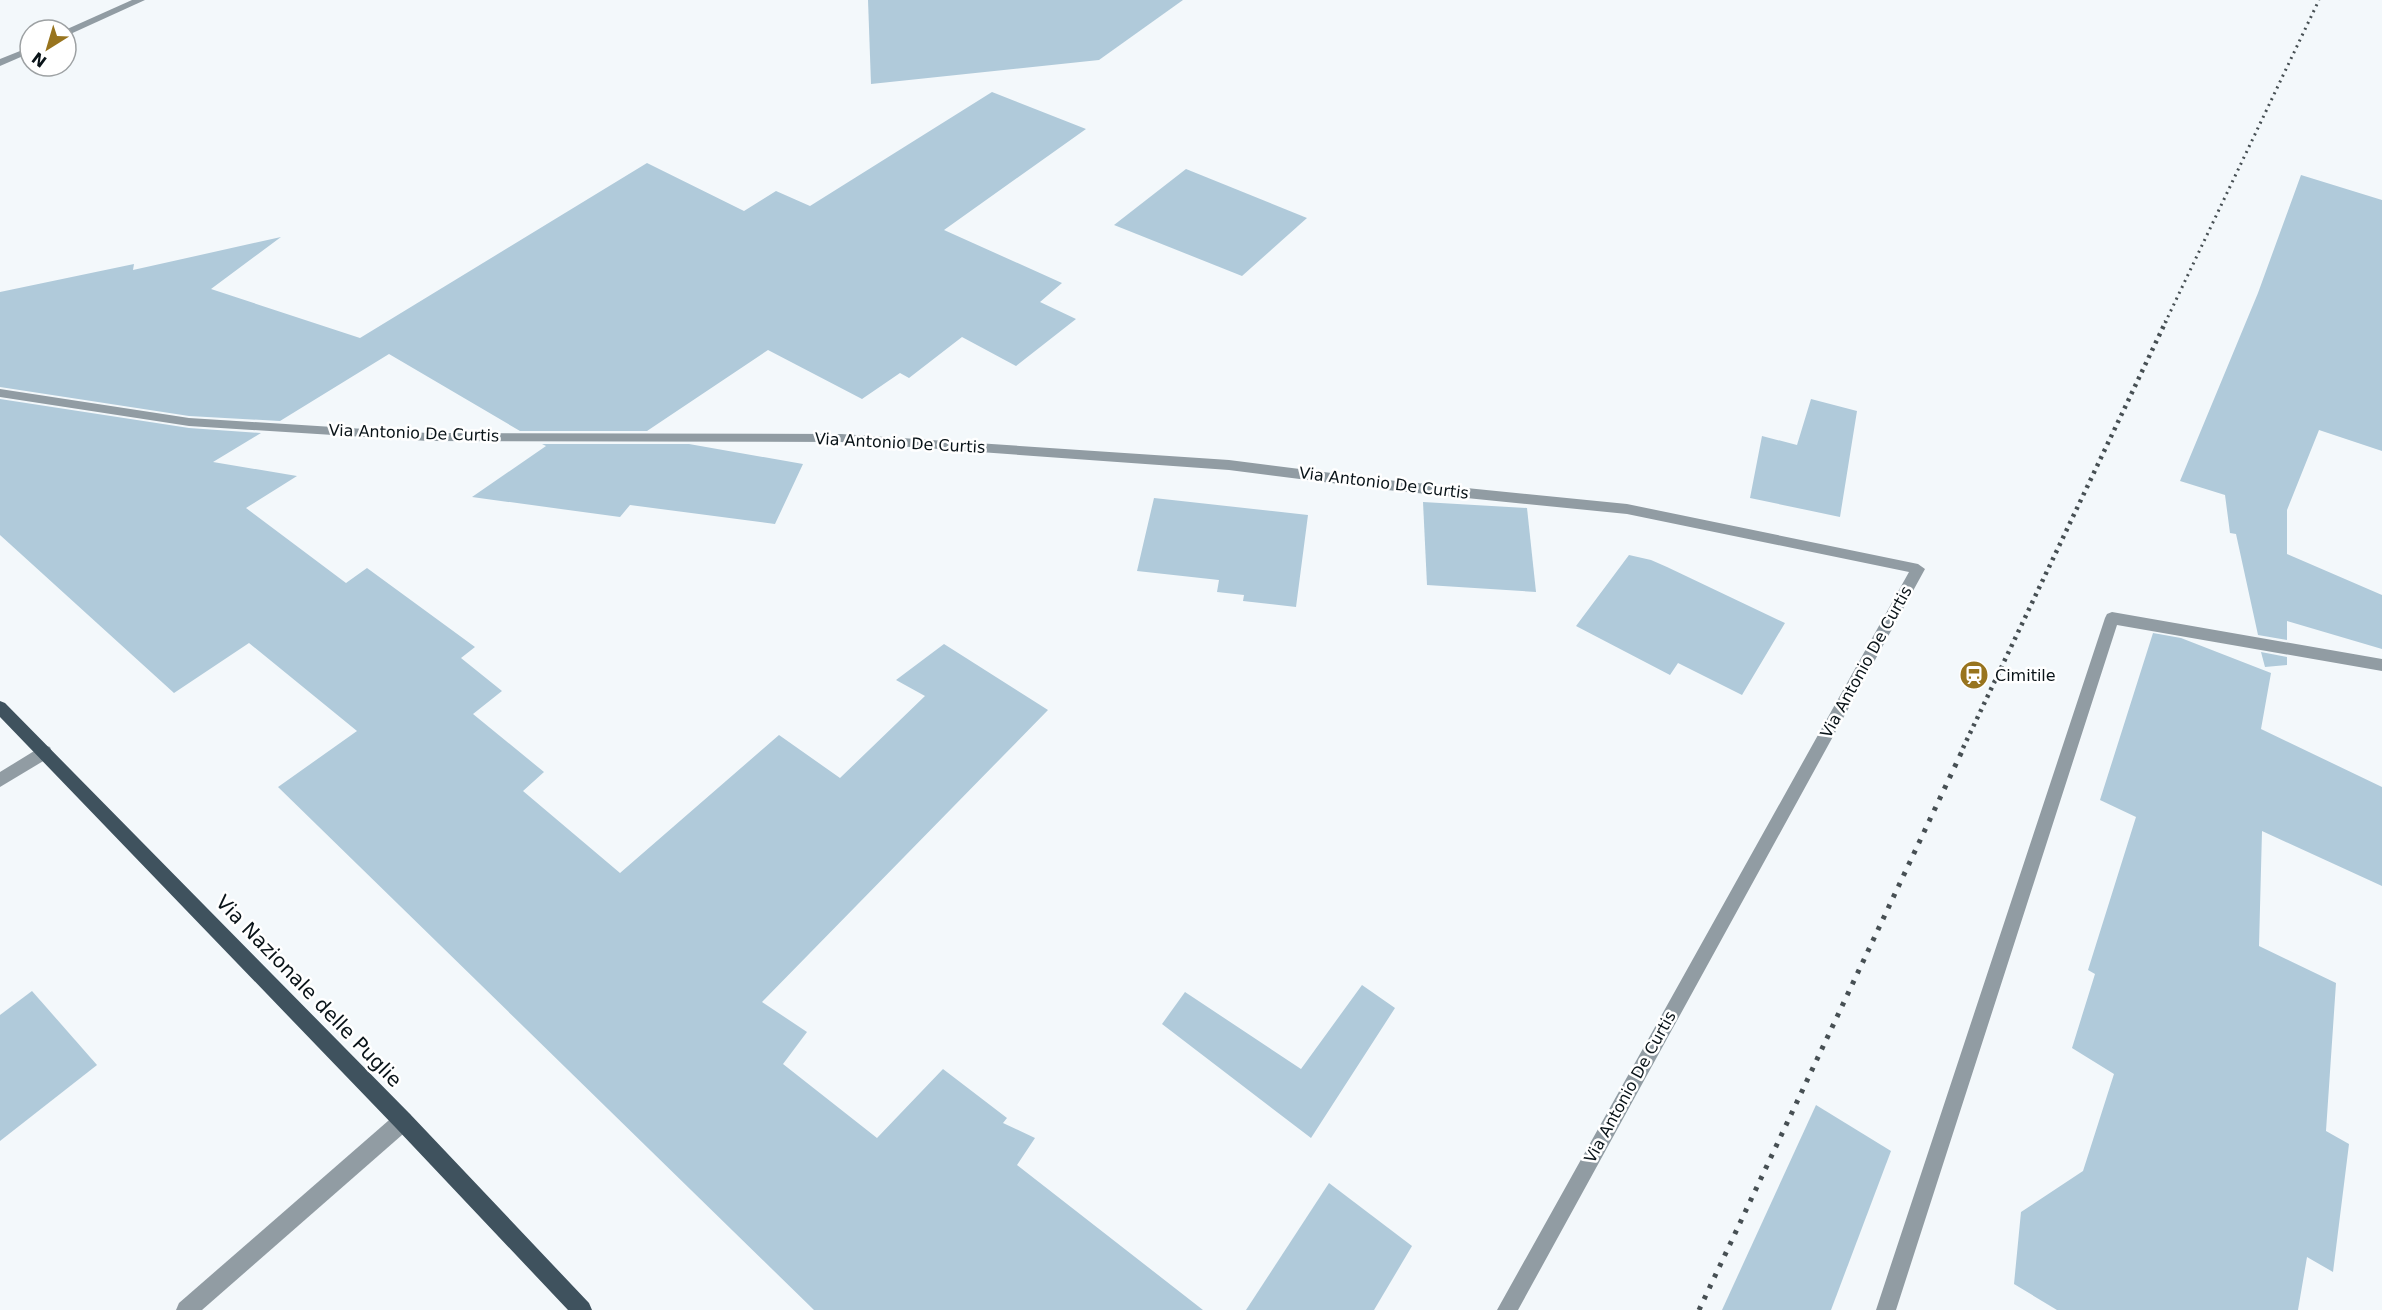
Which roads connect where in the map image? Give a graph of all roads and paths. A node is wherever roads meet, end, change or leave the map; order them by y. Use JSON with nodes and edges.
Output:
{"nodes":[{"id":1,"x":140,"y":0,"type":"edge"},
{"id":2,"x":78,"y":28,"type":"edge"},
{"id":3,"x":18,"y":55,"type":"edge"},
{"id":4,"x":0,"y":63,"type":"edge"},
{"id":5,"x":0,"y":393,"type":"edge"},
{"id":6,"x":2382,"y":666,"type":"edge"},
{"id":7,"x":0,"y":707,"type":"edge"},
{"id":8,"x":44,"y":752,"type":"junction"},
{"id":9,"x":0,"y":780,"type":"edge"},
{"id":10,"x":403,"y":1121,"type":"junction"},
{"id":11,"x":186,"y":1310,"type":"edge"},
{"id":12,"x":582,"y":1310,"type":"edge"},
{"id":13,"x":1507,"y":1310,"type":"edge"},
{"id":14,"x":1886,"y":1310,"type":"edge"}],
"edges":[{"from":1,"to":2,"type":"street"},
{"from":3,"to":4,"type":"street"},
{"from":5,"to":13,"type":"street","name":"Via Antonio De Curtis"},
{"from":6,"to":14,"type":"street"},
{"from":7,"to":8,"type":"main road","name":"Via Nazionale delle Puglie"},
{"from":8,"to":9,"type":"street"},
{"from":8,"to":10,"type":"main road","name":"Via Nazionale delle Puglie"},
{"from":10,"to":11,"type":"street"},
{"from":10,"to":12,"type":"main road","name":"Via Nazionale delle Puglie"}]}
